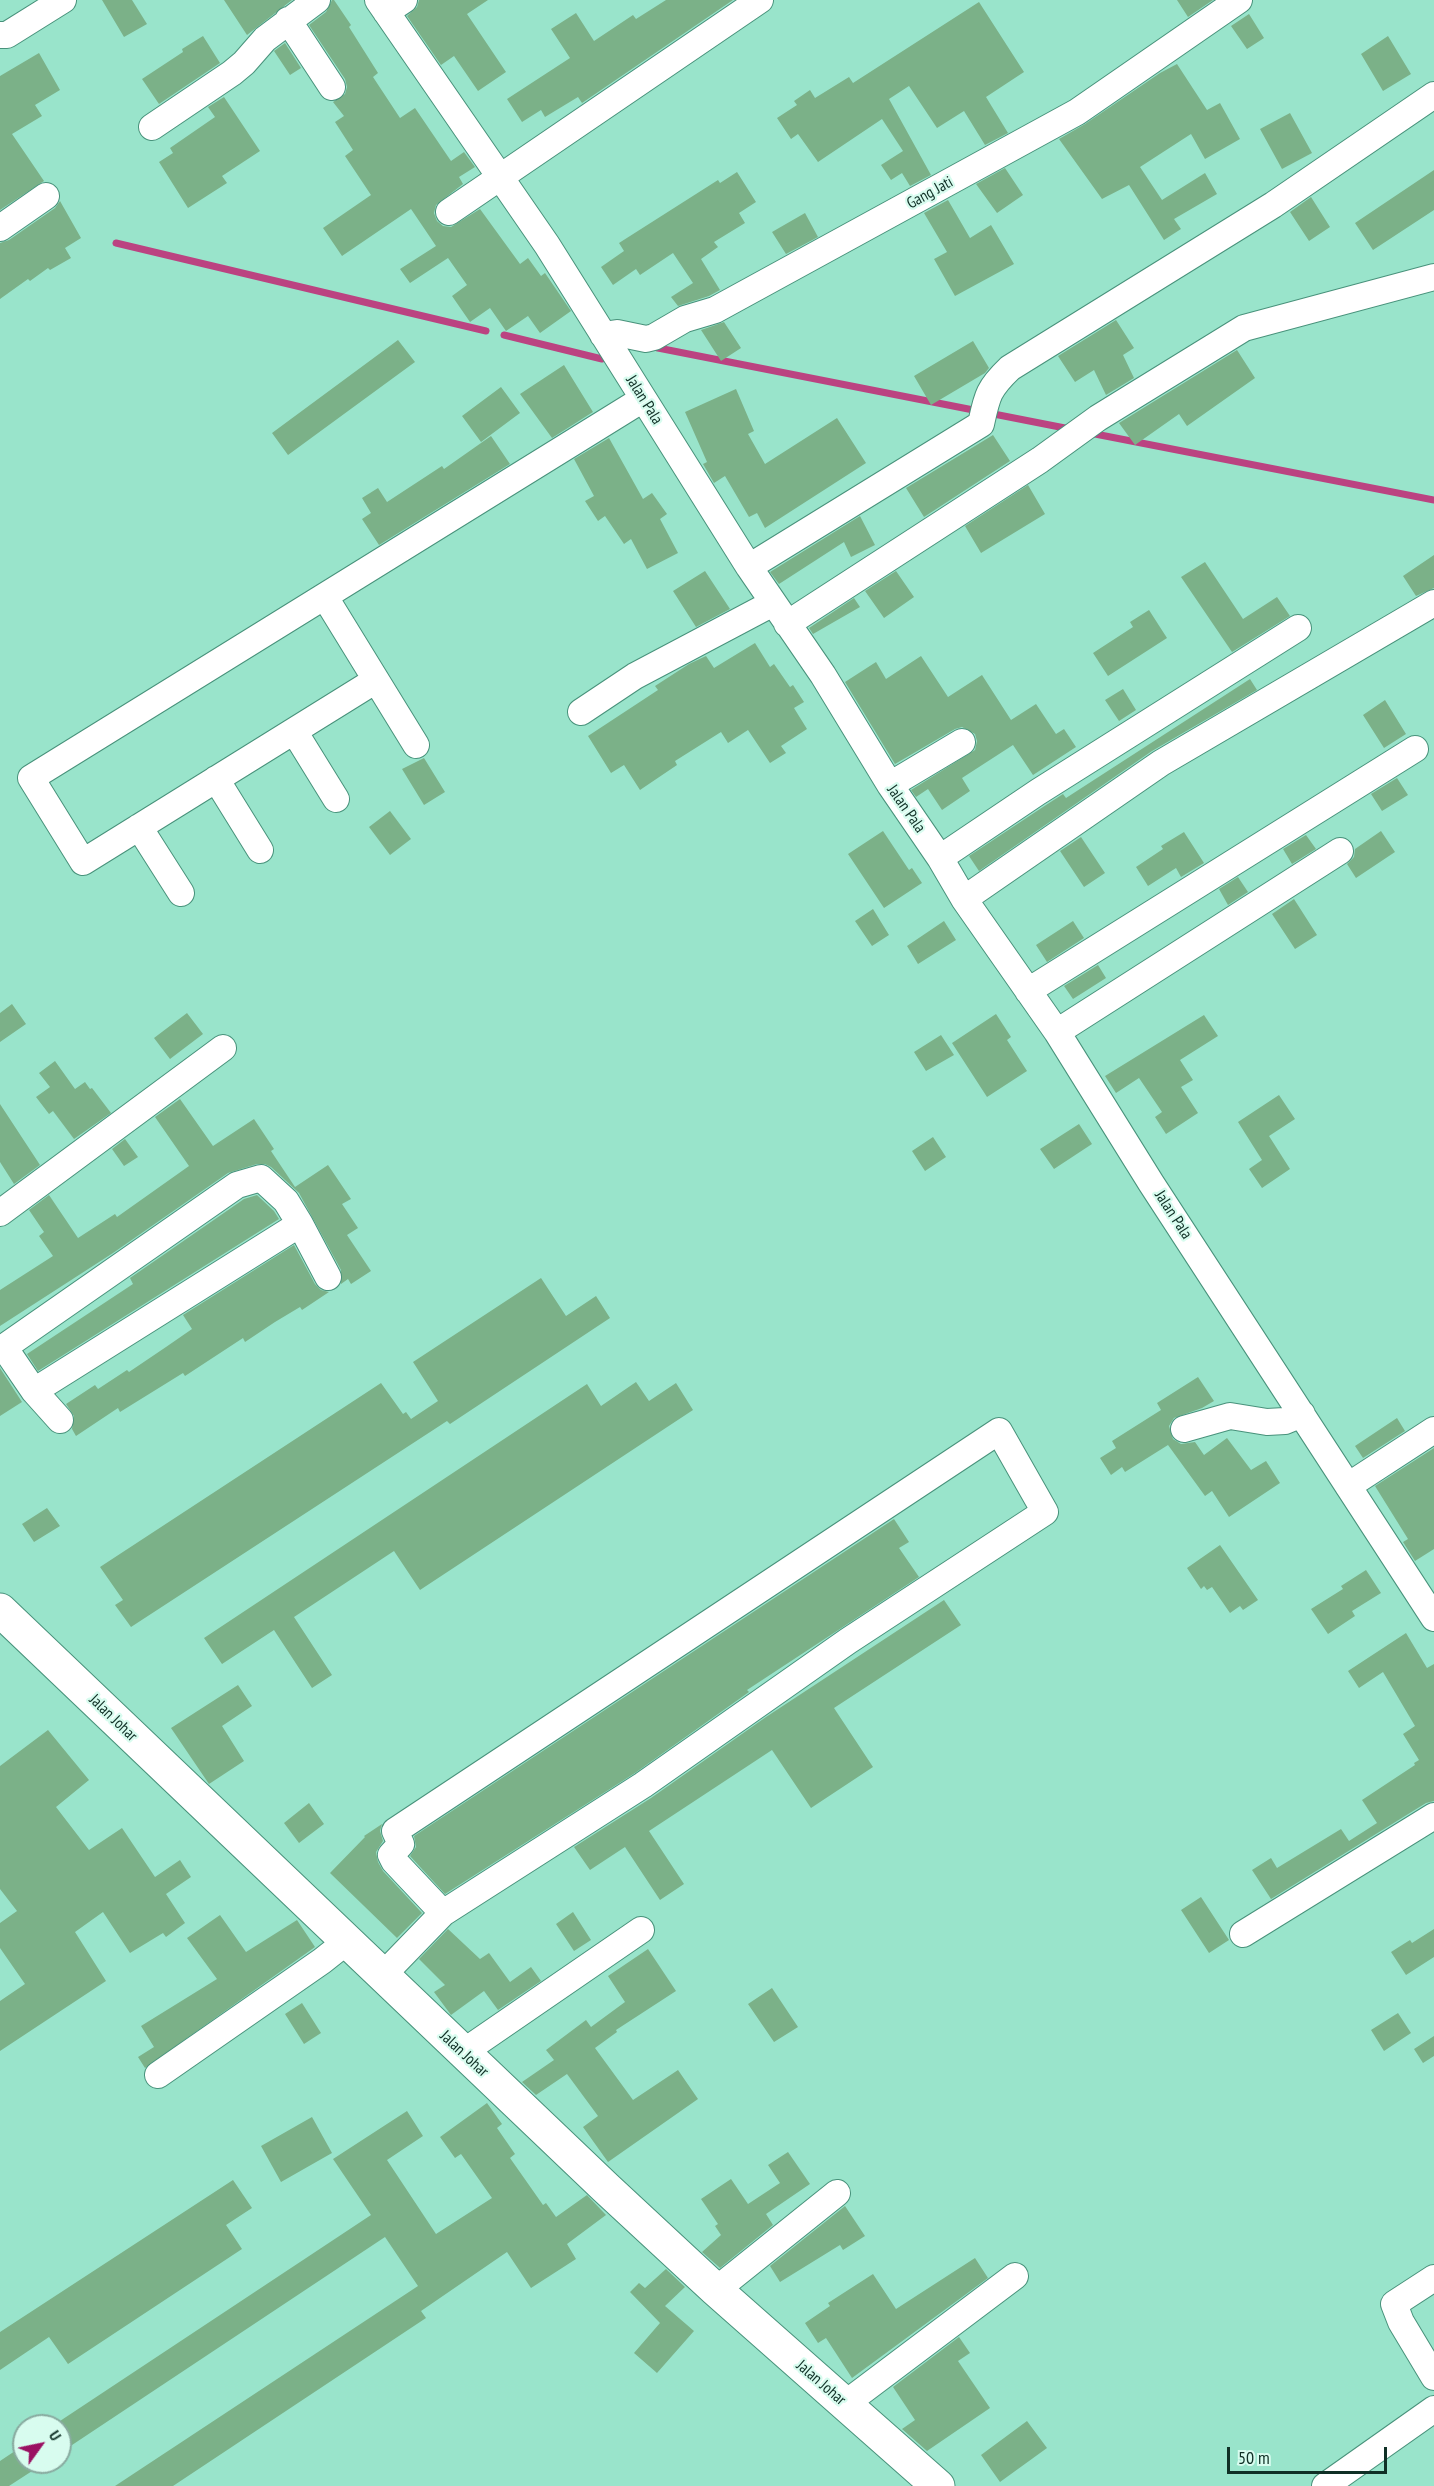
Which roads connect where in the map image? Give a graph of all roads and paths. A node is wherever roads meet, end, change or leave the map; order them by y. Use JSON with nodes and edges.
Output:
{"nodes":[{"id":1,"x":63,"y":0,"type":"edge"},
{"id":2,"x":317,"y":0,"type":"edge"},
{"id":3,"x":760,"y":0,"type":"edge"},
{"id":4,"x":1239,"y":0,"type":"edge"},
{"id":5,"x":390,"y":4,"type":"edge"},
{"id":6,"x":288,"y":20,"type":"junction"},
{"id":7,"x":0,"y":35,"type":"edge"},
{"id":8,"x":332,"y":87,"type":"dead end"},
{"id":9,"x":1434,"y":95,"type":"edge"},
{"id":10,"x":152,"y":127,"type":"dead end"},
{"id":11,"x":501,"y":178,"type":"junction"},
{"id":12,"x":46,"y":195,"type":"dead end"},
{"id":13,"x":449,"y":212,"type":"dead end"},
{"id":14,"x":0,"y":228,"type":"edge"},
{"id":15,"x":1434,"y":277,"type":"edge"},
{"id":16,"x":603,"y":335,"type":"junction"},
{"id":17,"x":643,"y":399,"type":"junction"},
{"id":18,"x":749,"y":567,"type":"junction"},
{"id":19,"x":325,"y":597,"type":"junction"},
{"id":20,"x":1434,"y":603,"type":"edge"},
{"id":21,"x":780,"y":614,"type":"junction"},
{"id":22,"x":1298,"y":628,"type":"dead end"},
{"id":23,"x":376,"y":680,"type":"junction"},
{"id":24,"x":581,"y":712,"type":"dead end"},
{"id":25,"x":294,"y":731,"type":"junction"},
{"id":26,"x":962,"y":742,"type":"dead end"},
{"id":27,"x":416,"y":745,"type":"dead end"},
{"id":28,"x":1415,"y":749,"type":"dead end"},
{"id":29,"x":216,"y":780,"type":"junction"},
{"id":30,"x":890,"y":785,"type":"junction"},
{"id":31,"x":336,"y":799,"type":"dead end"},
{"id":32,"x":140,"y":827,"type":"junction"},
{"id":33,"x":260,"y":850,"type":"dead end"},
{"id":34,"x":1340,"y":851,"type":"dead end"},
{"id":35,"x":940,"y":858,"type":"junction"},
{"id":36,"x":181,"y":894,"type":"dead end"},
{"id":37,"x":964,"y":899,"type":"junction"},
{"id":38,"x":1028,"y":991,"type":"junction"},
{"id":39,"x":1057,"y":1032,"type":"junction"},
{"id":40,"x":223,"y":1048,"type":"dead end"},
{"id":41,"x":0,"y":1213,"type":"edge"},
{"id":42,"x":300,"y":1224,"type":"junction"},
{"id":43,"x":328,"y":1277,"type":"dead end"},
{"id":44,"x":2,"y":1349,"type":"edge"},
{"id":45,"x":34,"y":1391,"type":"junction"},
{"id":46,"x":1302,"y":1414,"type":"junction"},
{"id":47,"x":60,"y":1420,"type":"dead end"},
{"id":48,"x":1184,"y":1430,"type":"dead end"},
{"id":49,"x":1434,"y":1430,"type":"edge"},
{"id":50,"x":1348,"y":1486,"type":"junction"},
{"id":51,"x":0,"y":1610,"type":"edge"},
{"id":52,"x":1434,"y":1618,"type":"edge"},
{"id":53,"x":1434,"y":1816,"type":"edge"},
{"id":54,"x":443,"y":1913,"type":"junction"},
{"id":55,"x":641,"y":1930,"type":"dead end"},
{"id":56,"x":1243,"y":1934,"type":"dead end"},
{"id":57,"x":346,"y":1942,"type":"junction"},
{"id":58,"x":382,"y":1976,"type":"junction"},
{"id":59,"x":462,"y":2053,"type":"junction"},
{"id":60,"x":158,"y":2075,"type":"dead end"},
{"id":61,"x":837,"y":2193,"type":"dead end"},
{"id":62,"x":1015,"y":2276,"type":"dead end"},
{"id":63,"x":1434,"y":2278,"type":"edge"},
{"id":64,"x":716,"y":2290,"type":"junction"},
{"id":65,"x":1434,"y":2377,"type":"edge"},
{"id":66,"x":845,"y":2404,"type":"junction"},
{"id":67,"x":1434,"y":2409,"type":"edge"},
{"id":68,"x":938,"y":2486,"type":"edge"},
{"id":69,"x":1325,"y":2486,"type":"edge"}],
"edges":[{"from":1,"to":7,"type":"street"},
{"from":2,"to":6,"type":"street"},
{"from":3,"to":11,"type":"street"},
{"from":4,"to":16,"type":"street","name":"Gang Jati"},
{"from":5,"to":11,"type":"street","name":"Jalan Pala"},
{"from":6,"to":8,"type":"street"},
{"from":6,"to":10,"type":"street"},
{"from":9,"to":18,"type":"street"},
{"from":11,"to":13,"type":"street"},
{"from":11,"to":16,"type":"street","name":"Jalan Pala"},
{"from":12,"to":14,"type":"street"},
{"from":15,"to":21,"type":"street"},
{"from":16,"to":17,"type":"street","name":"Jalan Pala"},
{"from":17,"to":18,"type":"street","name":"Jalan Pala"},
{"from":17,"to":19,"type":"street"},
{"from":18,"to":21,"type":"street","name":"Jalan Pala"},
{"from":19,"to":23,"type":"street"},
{"from":19,"to":32,"type":"street"},
{"from":20,"to":37,"type":"street"},
{"from":21,"to":24,"type":"street"},
{"from":21,"to":30,"type":"street","name":"Jalan Pala"},
{"from":22,"to":35,"type":"street"},
{"from":23,"to":25,"type":"street"},
{"from":23,"to":27,"type":"street"},
{"from":25,"to":29,"type":"street"},
{"from":25,"to":31,"type":"street"},
{"from":26,"to":30,"type":"street"},
{"from":28,"to":38,"type":"street"},
{"from":29,"to":32,"type":"street"},
{"from":29,"to":33,"type":"street"},
{"from":30,"to":35,"type":"street","name":"Jalan Pala"},
{"from":32,"to":36,"type":"street"},
{"from":34,"to":39,"type":"street"},
{"from":35,"to":37,"type":"street","name":"Jalan Pala"},
{"from":37,"to":38,"type":"street","name":"Jalan Pala"},
{"from":38,"to":39,"type":"street","name":"Jalan Pala"},
{"from":39,"to":46,"type":"street","name":"Jalan Pala"},
{"from":40,"to":41,"type":"street"},
{"from":42,"to":43,"type":"street"},
{"from":42,"to":44,"type":"street"},
{"from":42,"to":45,"type":"street"},
{"from":44,"to":45,"type":"street"},
{"from":45,"to":47,"type":"street"},
{"from":46,"to":48,"type":"street"},
{"from":46,"to":50,"type":"street","name":"Jalan Pala"},
{"from":49,"to":50,"type":"street"},
{"from":50,"to":52,"type":"street","name":"Jalan Pala"},
{"from":51,"to":57,"type":"street","name":"Jalan Johar"},
{"from":53,"to":56,"type":"street"},
{"from":54,"to":54,"type":"street"},
{"from":54,"to":58,"type":"street"},
{"from":55,"to":59,"type":"street"},
{"from":57,"to":58,"type":"street","name":"Jalan Johar"},
{"from":57,"to":60,"type":"street"},
{"from":58,"to":59,"type":"street","name":"Jalan Johar"},
{"from":59,"to":64,"type":"street","name":"Jalan Johar"},
{"from":61,"to":64,"type":"street"},
{"from":62,"to":66,"type":"street"},
{"from":63,"to":65,"type":"street"},
{"from":64,"to":66,"type":"street","name":"Jalan Johar"},
{"from":66,"to":68,"type":"street","name":"Jalan Johar"},
{"from":67,"to":69,"type":"street"}]}
